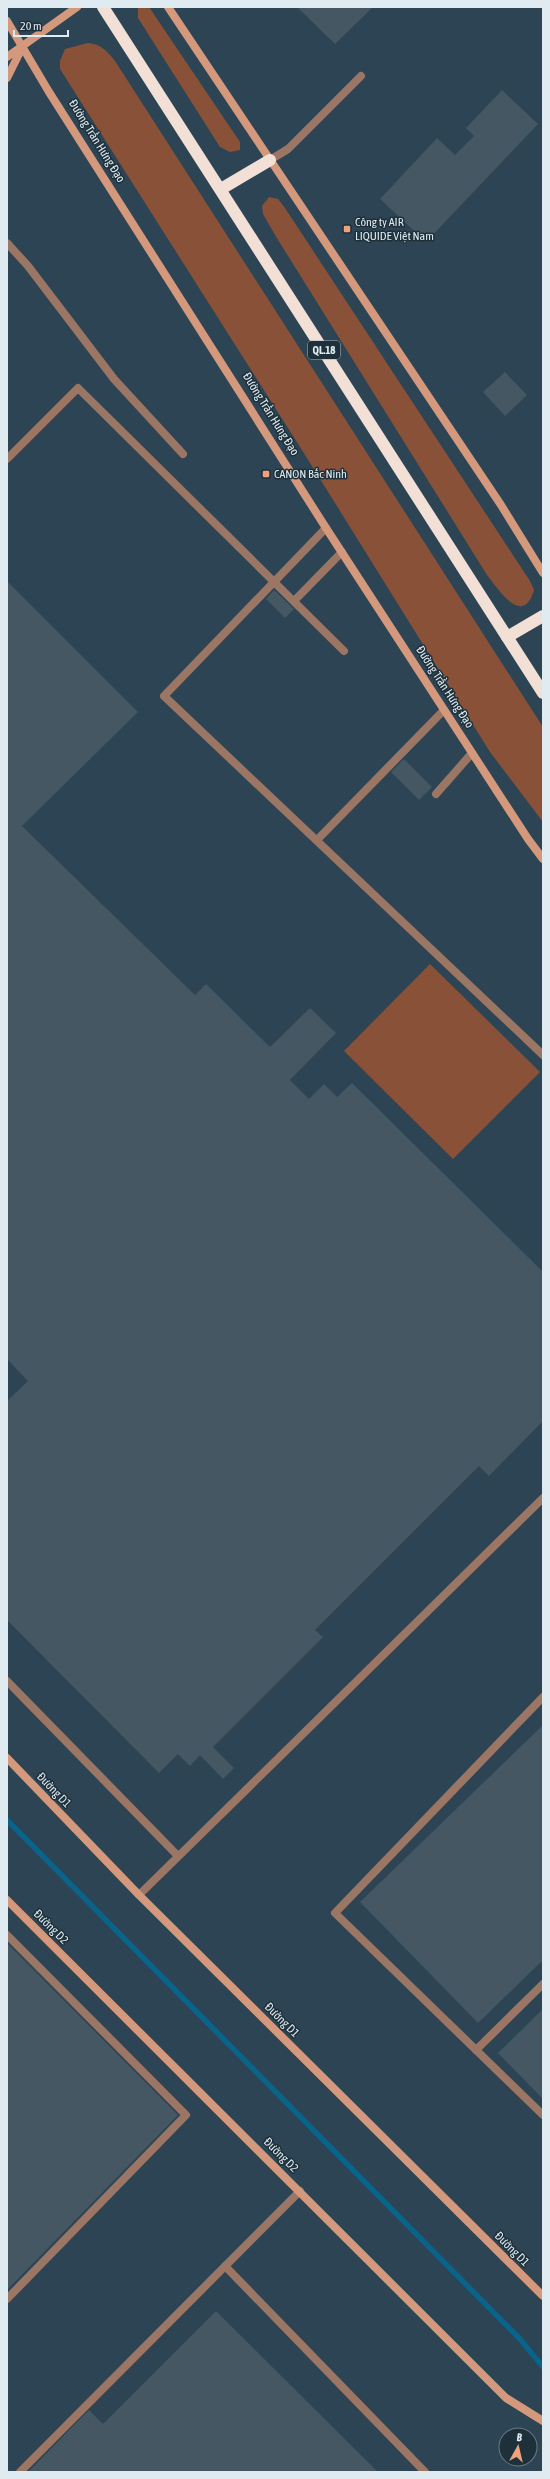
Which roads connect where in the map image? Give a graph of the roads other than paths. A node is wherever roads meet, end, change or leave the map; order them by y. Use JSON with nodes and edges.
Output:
{"nodes":[{"id":1,"x":77,"y":7,"type":"edge"},
{"id":2,"x":103,"y":7,"type":"edge"},
{"id":3,"x":168,"y":7,"type":"edge"},
{"id":4,"x":7,"y":21,"type":"edge"},
{"id":5,"x":23,"y":46,"type":"junction"},
{"id":6,"x":7,"y":57,"type":"edge"},
{"id":7,"x":361,"y":76,"type":"dead end"},
{"id":8,"x":7,"y":78,"type":"edge"},
{"id":9,"x":270,"y":160,"type":"junction"},
{"id":10,"x":221,"y":189,"type":"junction"},
{"id":11,"x":7,"y":243,"type":"edge"},
{"id":12,"x":183,"y":454,"type":"dead end"},
{"id":13,"x":7,"y":459,"type":"edge"},
{"id":14,"x":326,"y":528,"type":"junction"},
{"id":15,"x":342,"y":552,"type":"junction"},
{"id":16,"x":543,"y":573,"type":"edge"},
{"id":17,"x":274,"y":582,"type":"junction"},
{"id":18,"x":294,"y":601,"type":"junction"},
{"id":19,"x":543,"y":616,"type":"edge"},
{"id":20,"x":507,"y":637,"type":"junction"},
{"id":21,"x":344,"y":651,"type":"dead end"},
{"id":22,"x":543,"y":693,"type":"edge"},
{"id":23,"x":444,"y":710,"type":"junction"},
{"id":24,"x":472,"y":753,"type":"junction"},
{"id":25,"x":436,"y":794,"type":"dead end"},
{"id":26,"x":317,"y":840,"type":"junction"},
{"id":27,"x":543,"y":859,"type":"edge"},
{"id":28,"x":543,"y":1055,"type":"edge"},
{"id":29,"x":543,"y":1498,"type":"edge"},
{"id":30,"x":7,"y":1681,"type":"edge"},
{"id":31,"x":543,"y":1697,"type":"edge"},
{"id":32,"x":7,"y":1758,"type":"edge"},
{"id":33,"x":178,"y":1856,"type":"junction"},
{"id":34,"x":139,"y":1894,"type":"junction"},
{"id":35,"x":7,"y":1900,"type":"edge"},
{"id":36,"x":7,"y":1935,"type":"edge"},
{"id":37,"x":543,"y":1984,"type":"edge"},
{"id":38,"x":476,"y":2050,"type":"junction"},
{"id":39,"x":543,"y":2115,"type":"edge"},
{"id":40,"x":300,"y":2191,"type":"junction"},
{"id":41,"x":225,"y":2266,"type":"junction"},
{"id":42,"x":543,"y":2296,"type":"edge"},
{"id":43,"x":7,"y":2299,"type":"edge"},
{"id":44,"x":543,"y":2421,"type":"edge"},
{"id":45,"x":20,"y":2472,"type":"edge"},
{"id":46,"x":425,"y":2472,"type":"edge"}],
"edges":[{"from":1,"to":5,"type":"main road"},
{"from":2,"to":10,"type":"highway","number":"QL.18"},
{"from":3,"to":9,"type":"main road"},
{"from":4,"to":5,"type":"main road","name":"Đường Trần Hưng Đạo"},
{"from":5,"to":6,"type":"main road"},
{"from":5,"to":8,"type":"main road"},
{"from":5,"to":14,"type":"main road","name":"Đường Trần Hưng Đạo"},
{"from":7,"to":9,"type":"lane"},
{"from":9,"to":10,"type":"highway"},
{"from":9,"to":16,"type":"main road"},
{"from":10,"to":20,"type":"highway","number":"QL.18"},
{"from":11,"to":12,"type":"lane"},
{"from":13,"to":17,"type":"lane"},
{"from":14,"to":15,"type":"main road","name":"Đường Trần Hưng Đạo"},
{"from":14,"to":17,"type":"lane"},
{"from":15,"to":18,"type":"lane"},
{"from":15,"to":23,"type":"main road","name":"Đường Trần Hưng Đạo"},
{"from":17,"to":18,"type":"lane"},
{"from":17,"to":26,"type":"lane"},
{"from":18,"to":21,"type":"lane"},
{"from":19,"to":20,"type":"highway"},
{"from":20,"to":22,"type":"highway","number":"QL.18"},
{"from":23,"to":24,"type":"main road","name":"Đường Trần Hưng Đạo"},
{"from":23,"to":26,"type":"lane"},
{"from":24,"to":25,"type":"lane"},
{"from":24,"to":27,"type":"main road","name":"Đường Trần Hưng Đạo"},
{"from":26,"to":28,"type":"lane"},
{"from":29,"to":33,"type":"lane"},
{"from":30,"to":33,"type":"lane"},
{"from":31,"to":38,"type":"lane"},
{"from":32,"to":34,"type":"main road","name":"Đường D1"},
{"from":33,"to":34,"type":"lane"},
{"from":34,"to":42,"type":"main road","name":"Đường D1"},
{"from":35,"to":40,"type":"main road","name":"Đường D2"},
{"from":36,"to":43,"type":"lane"},
{"from":37,"to":38,"type":"lane"},
{"from":38,"to":39,"type":"lane"},
{"from":40,"to":41,"type":"lane"},
{"from":40,"to":44,"type":"main road","name":"Đường D2"},
{"from":41,"to":45,"type":"lane"},
{"from":41,"to":46,"type":"lane"}]}
